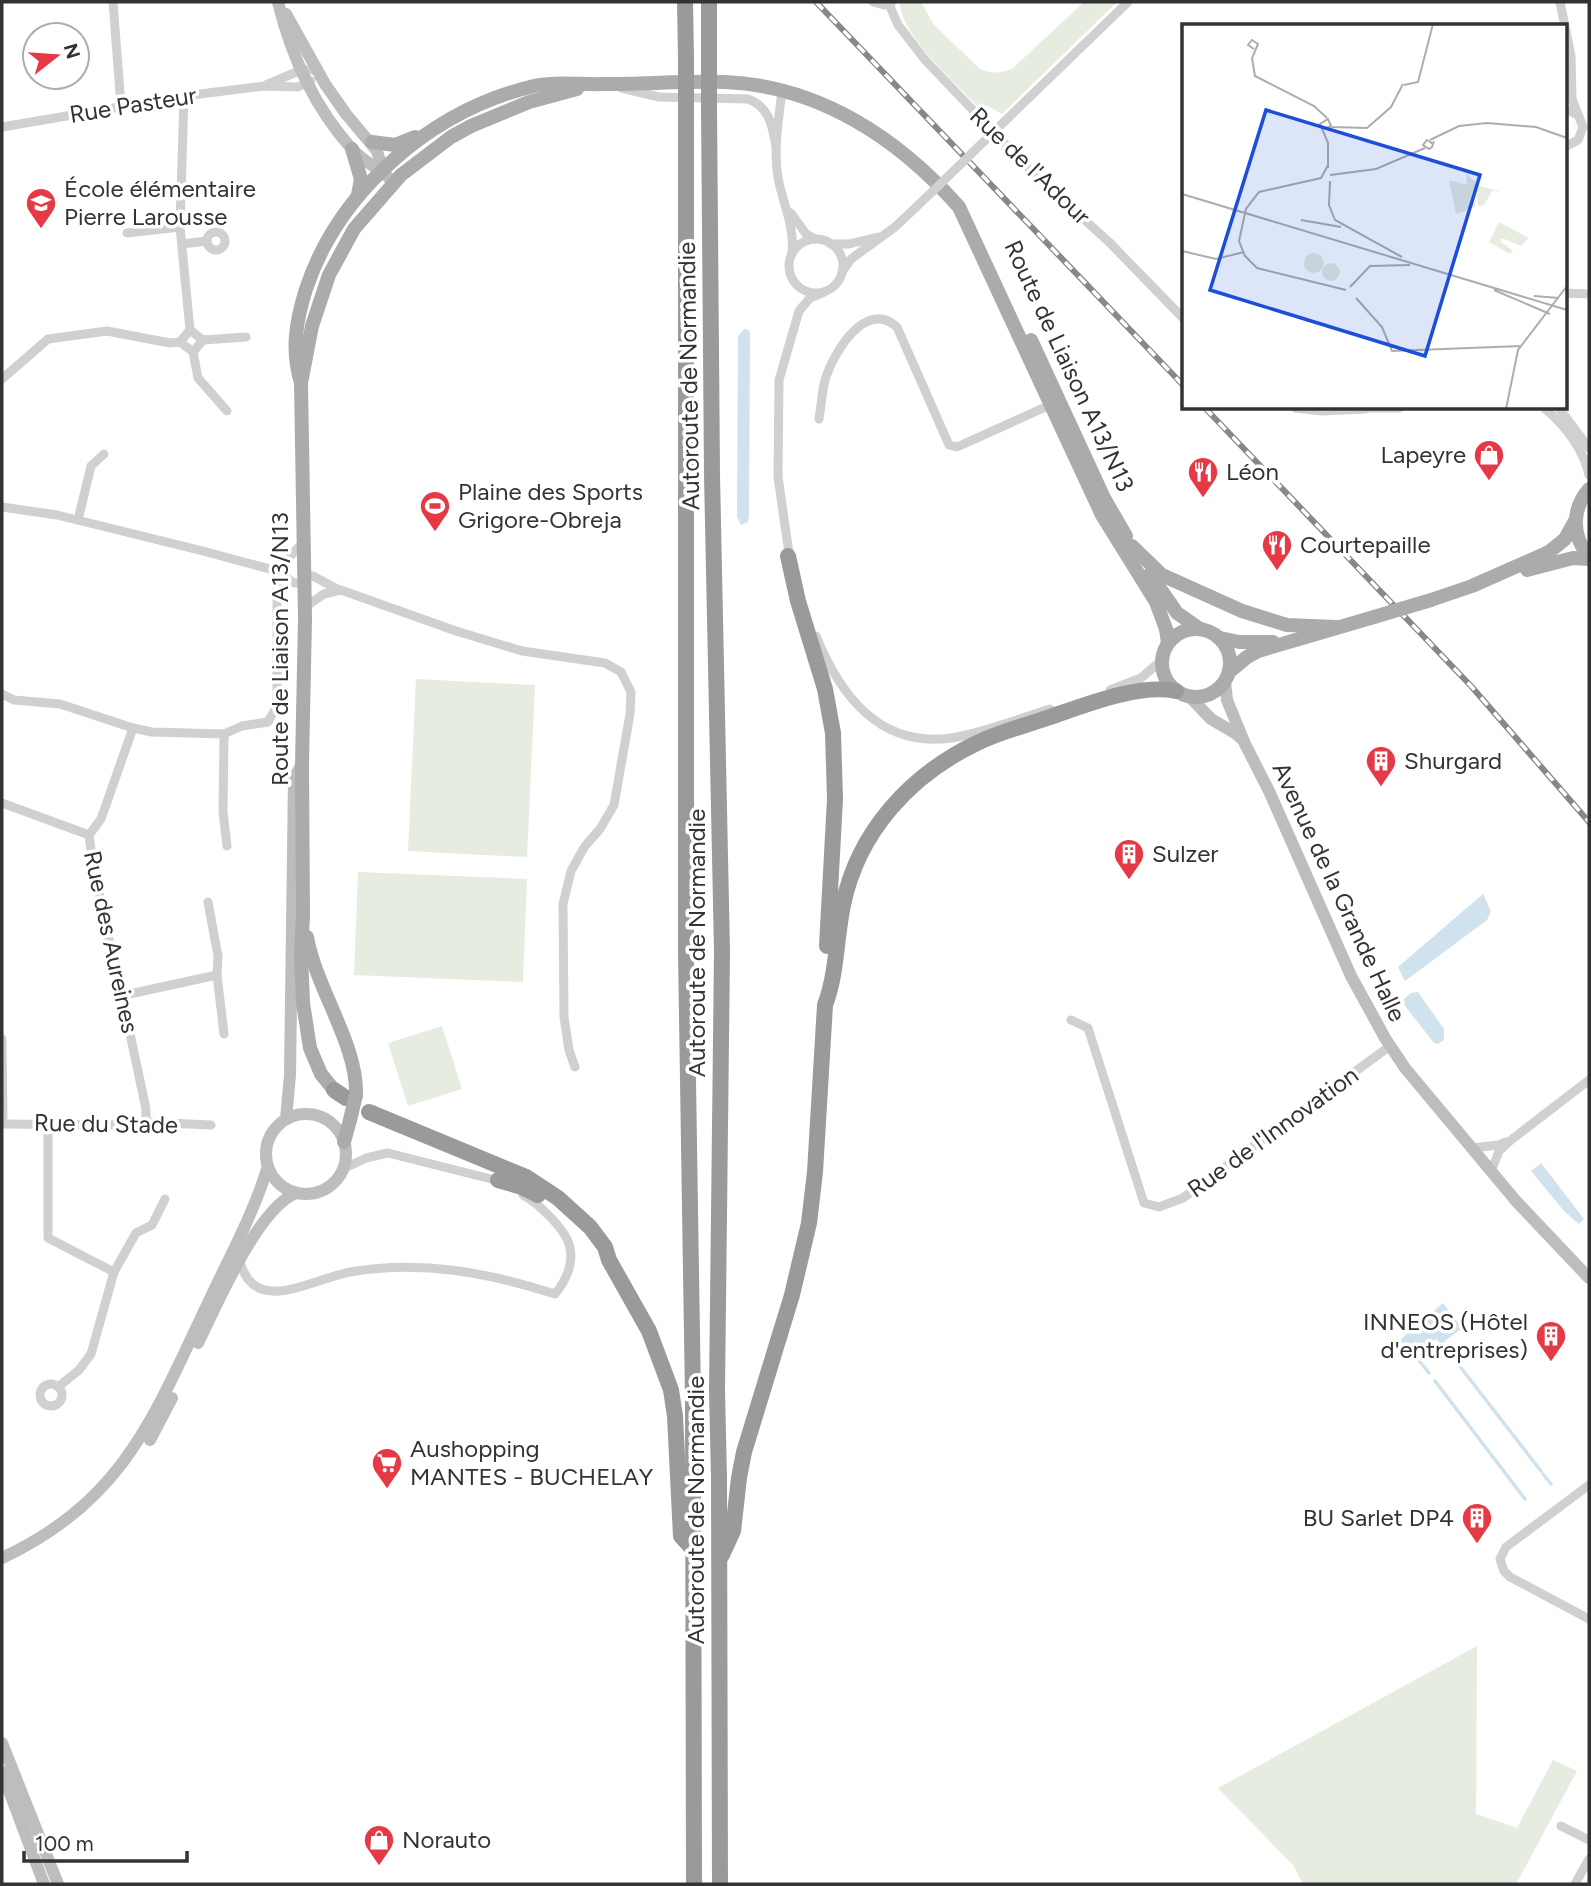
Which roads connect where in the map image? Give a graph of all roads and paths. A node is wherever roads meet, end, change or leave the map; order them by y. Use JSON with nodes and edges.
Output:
{"nodes":[{"id":1,"x":113,"y":2,"type":"edge"},
{"id":2,"x":279,"y":2,"type":"edge"},
{"id":3,"x":685,"y":2,"type":"edge"},
{"id":4,"x":709,"y":2,"type":"edge"},
{"id":5,"x":873,"y":2,"type":"edge"},
{"id":6,"x":1560,"y":2,"type":"edge"},
{"id":7,"x":891,"y":3,"type":"edge"},
{"id":8,"x":1124,"y":4,"type":"edge"},
{"id":9,"x":1564,"y":24,"type":"edge"},
{"id":10,"x":1566,"y":31,"type":"edge"},
{"id":11,"x":301,"y":70,"type":"junction"},
{"id":12,"x":319,"y":73,"type":"junction"},
{"id":13,"x":308,"y":83,"type":"junction"},
{"id":14,"x":600,"y":84,"type":"junction"},
{"id":15,"x":264,"y":86,"type":"junction"},
{"id":16,"x":782,"y":90,"type":"junction"},
{"id":17,"x":1572,"y":92,"type":"junction"},
{"id":18,"x":184,"y":96,"type":"junction"},
{"id":19,"x":1566,"y":105,"type":"edge"},
{"id":20,"x":121,"y":106,"type":"junction"},
{"id":21,"x":1566,"y":108,"type":"edge"},
{"id":22,"x":1579,"y":117,"type":"junction"},
{"id":23,"x":2,"y":127,"type":"edge"},
{"id":24,"x":1589,"y":127,"type":"edge"},
{"id":25,"x":883,"y":136,"type":"junction"},
{"id":26,"x":1585,"y":136,"type":"edge"},
{"id":27,"x":423,"y":137,"type":"junction"},
{"id":28,"x":372,"y":142,"type":"junction"},
{"id":29,"x":776,"y":146,"type":"junction"},
{"id":30,"x":1568,"y":146,"type":"edge"},
{"id":31,"x":352,"y":149,"type":"junction"},
{"id":32,"x":383,"y":171,"type":"junction"},
{"id":33,"x":393,"y":182,"type":"junction"},
{"id":34,"x":358,"y":195,"type":"junction"},
{"id":35,"x":784,"y":197,"type":"junction"},
{"id":36,"x":180,"y":227,"type":"junction"},
{"id":37,"x":889,"y":232,"type":"junction"},
{"id":38,"x":127,"y":233,"type":"dead end"},
{"id":39,"x":815,"y":239,"type":"junction"},
{"id":40,"x":207,"y":241,"type":"dead end"},
{"id":41,"x":182,"y":244,"type":"junction"},
{"id":42,"x":831,"y":244,"type":"junction"},
{"id":43,"x":791,"y":255,"type":"junction"},
{"id":44,"x":842,"y":273,"type":"junction"},
{"id":45,"x":824,"y":292,"type":"junction"},
{"id":46,"x":1566,"y":293,"type":"edge"},
{"id":47,"x":1589,"y":294,"type":"edge"},
{"id":48,"x":1182,"y":317,"type":"edge"},
{"id":49,"x":190,"y":330,"type":"junction"},
{"id":50,"x":246,"y":337,"type":"dead end"},
{"id":51,"x":203,"y":340,"type":"junction"},
{"id":52,"x":180,"y":342,"type":"junction"},
{"id":53,"x":193,"y":352,"type":"junction"},
{"id":54,"x":2,"y":379,"type":"edge"},
{"id":55,"x":302,"y":383,"type":"junction"},
{"id":56,"x":1050,"y":405,"type":"junction"},
{"id":57,"x":1313,"y":410,"type":"edge"},
{"id":58,"x":1336,"y":410,"type":"edge"},
{"id":59,"x":1546,"y":410,"type":"edge"},
{"id":60,"x":1560,"y":410,"type":"edge"},
{"id":61,"x":227,"y":411,"type":"dead end"},
{"id":62,"x":819,"y":419,"type":"dead end"},
{"id":63,"x":1589,"y":448,"type":"edge"},
{"id":64,"x":104,"y":454,"type":"dead end"},
{"id":65,"x":1589,"y":475,"type":"edge"},
{"id":66,"x":1589,"y":489,"type":"edge"},
{"id":67,"x":2,"y":508,"type":"edge"},
{"id":68,"x":78,"y":520,"type":"junction"},
{"id":69,"x":1576,"y":521,"type":"junction"},
{"id":70,"x":305,"y":540,"type":"junction"},
{"id":71,"x":1132,"y":546,"type":"junction"},
{"id":72,"x":788,"y":556,"type":"junction"},
{"id":73,"x":1589,"y":558,"type":"edge"},
{"id":74,"x":277,"y":571,"type":"junction"},
{"id":75,"x":305,"y":579,"type":"junction"},
{"id":76,"x":1472,"y":586,"type":"junction"},
{"id":77,"x":341,"y":590,"type":"junction"},
{"id":78,"x":305,"y":607,"type":"junction"},
{"id":79,"x":1336,"y":627,"type":"junction"},
{"id":80,"x":1200,"y":629,"type":"junction"},
{"id":81,"x":1220,"y":638,"type":"junction"},
{"id":82,"x":1295,"y":639,"type":"junction"},
{"id":83,"x":1168,"y":643,"type":"junction"},
{"id":84,"x":1162,"y":660,"type":"junction"},
{"id":85,"x":1227,"y":677,"type":"junction"},
{"id":86,"x":2,"y":694,"type":"edge"},
{"id":87,"x":1183,"y":694,"type":"junction"},
{"id":88,"x":132,"y":728,"type":"junction"},
{"id":89,"x":224,"y":734,"type":"junction"},
{"id":90,"x":1245,"y":744,"type":"junction"},
{"id":91,"x":302,"y":764,"type":"junction"},
{"id":92,"x":2,"y":803,"type":"edge"},
{"id":93,"x":89,"y":835,"type":"junction"},
{"id":94,"x":227,"y":846,"type":"dead end"},
{"id":95,"x":208,"y":902,"type":"dead end"},
{"id":96,"x":303,"y":915,"type":"junction"},
{"id":97,"x":217,"y":975,"type":"junction"},
{"id":98,"x":125,"y":995,"type":"junction"},
{"id":99,"x":825,"y":1004,"type":"junction"},
{"id":100,"x":1071,"y":1020,"type":"dead end"},
{"id":101,"x":224,"y":1034,"type":"dead end"},
{"id":102,"x":2,"y":1039,"type":"edge"},
{"id":103,"x":1390,"y":1046,"type":"junction"},
{"id":104,"x":575,"y":1067,"type":"dead end"},
{"id":105,"x":1589,"y":1080,"type":"edge"},
{"id":106,"x":345,"y":1094,"type":"junction"},
{"id":107,"x":369,"y":1112,"type":"dead end"},
{"id":108,"x":286,"y":1119,"type":"junction"},
{"id":109,"x":146,"y":1122,"type":"junction"},
{"id":110,"x":3,"y":1124,"type":"edge"},
{"id":111,"x":48,"y":1124,"type":"junction"},
{"id":112,"x":211,"y":1125,"type":"dead end"},
{"id":113,"x":1511,"y":1140,"type":"junction"},
{"id":114,"x":344,"y":1142,"type":"junction"},
{"id":115,"x":1471,"y":1148,"type":"junction"},
{"id":116,"x":268,"y":1166,"type":"junction"},
{"id":117,"x":343,"y":1169,"type":"junction"},
{"id":118,"x":1491,"y":1172,"type":"junction"},
{"id":119,"x":498,"y":1180,"type":"junction"},
{"id":120,"x":296,"y":1192,"type":"junction"},
{"id":121,"x":165,"y":1199,"type":"dead end"},
{"id":122,"x":240,"y":1261,"type":"junction"},
{"id":123,"x":609,"y":1261,"type":"junction"},
{"id":124,"x":114,"y":1272,"type":"junction"},
{"id":125,"x":1589,"y":1278,"type":"edge"},
{"id":126,"x":58,"y":1387,"type":"dead end"},
{"id":127,"x":1589,"y":1485,"type":"edge"},
{"id":128,"x":692,"y":1548,"type":"junction"},
{"id":129,"x":2,"y":1558,"type":"edge"},
{"id":130,"x":719,"y":1560,"type":"junction"},
{"id":131,"x":2,"y":1565,"type":"edge"},
{"id":132,"x":1589,"y":1619,"type":"edge"},
{"id":133,"x":2,"y":1742,"type":"edge"},
{"id":134,"x":5,"y":1761,"type":"edge"},
{"id":135,"x":2,"y":1772,"type":"edge"},
{"id":136,"x":1561,"y":1826,"type":"dead end"},
{"id":137,"x":1589,"y":1840,"type":"edge"},
{"id":138,"x":1589,"y":1859,"type":"edge"},
{"id":139,"x":44,"y":1884,"type":"edge"},
{"id":140,"x":58,"y":1884,"type":"edge"},
{"id":141,"x":694,"y":1884,"type":"edge"},
{"id":142,"x":720,"y":1884,"type":"edge"},
{"id":143,"x":1575,"y":1884,"type":"edge"}],
"edges":[{"from":1,"to":20,"type":"street"},
{"from":2,"to":11,"type":"main road"},
{"from":2,"to":12,"type":"main road"},
{"from":3,"to":128,"type":"highway","name":"Autoroute de Normandie","bridge":true},
{"from":4,"to":130,"type":"highway","name":"Autoroute de Normandie","bridge":true},
{"from":5,"to":7,"type":"street"},
{"from":6,"to":9,"type":"street"},
{"from":7,"to":48,"type":"street","name":"Rue de l'Adour"},
{"from":8,"to":37,"type":"street","bridge":true},
{"from":10,"to":17,"type":"street"},
{"from":11,"to":12,"type":"street","name":"Rue Pasteur"},
{"from":11,"to":13,"type":"main road"},
{"from":11,"to":15,"type":"street","name":"Rue Pasteur"},
{"from":12,"to":13,"type":"street","name":"Rue Pasteur"},
{"from":12,"to":28,"type":"main road"},
{"from":13,"to":15,"type":"street","name":"Rue Pasteur"},
{"from":13,"to":31,"type":"main road"},
{"from":14,"to":16,"type":"main road","name":"Route de Liaison A13/N13"},
{"from":14,"to":27,"type":"main road"},
{"from":14,"to":29,"type":"street"},
{"from":14,"to":33,"type":"main road"},
{"from":15,"to":18,"type":"street","name":"Rue Pasteur"},
{"from":16,"to":25,"type":"main road","name":"Route de Liaison A13/N13"},
{"from":16,"to":29,"type":"street"},
{"from":17,"to":19,"type":"street"},
{"from":17,"to":22,"type":"street"},
{"from":18,"to":20,"type":"street","name":"Rue Pasteur"},
{"from":18,"to":36,"type":"street"},
{"from":20,"to":23,"type":"street","name":"Rue Pasteur"},
{"from":21,"to":22,"type":"street"},
{"from":22,"to":24,"type":"street"},
{"from":22,"to":26,"type":"street"},
{"from":25,"to":56,"type":"main road","name":"Route de Liaison A13/N13"},
{"from":25,"to":71,"type":"main road","name":"Route de Liaison A13/N13"},
{"from":26,"to":30,"type":"street"},
{"from":27,"to":28,"type":"main road"},
{"from":27,"to":32,"type":"main road"},
{"from":28,"to":32,"type":"main road"},
{"from":29,"to":35,"type":"street"},
{"from":31,"to":32,"type":"main road"},
{"from":31,"to":34,"type":"main road"},
{"from":32,"to":33,"type":"main road"},
{"from":32,"to":34,"type":"main road"},
{"from":33,"to":55,"type":"main road"},
{"from":34,"to":55,"type":"main road"},
{"from":35,"to":39,"type":"street"},
{"from":35,"to":43,"type":"street"},
{"from":36,"to":38,"type":"street"},
{"from":36,"to":41,"type":"street"},
{"from":37,"to":42,"type":"street"},
{"from":37,"to":44,"type":"street"},
{"from":39,"to":42,"type":"street"},
{"from":39,"to":43,"type":"street"},
{"from":40,"to":41,"type":"street"},
{"from":41,"to":49,"type":"street"},
{"from":42,"to":44,"type":"street"},
{"from":43,"to":45,"type":"street"},
{"from":44,"to":45,"type":"street"},
{"from":45,"to":72,"type":"street"},
{"from":46,"to":47,"type":"street"},
{"from":49,"to":51,"type":"street"},
{"from":49,"to":52,"type":"street"},
{"from":50,"to":51,"type":"street"},
{"from":51,"to":53,"type":"street"},
{"from":52,"to":53,"type":"street"},
{"from":52,"to":54,"type":"street"},
{"from":53,"to":61,"type":"street"},
{"from":55,"to":70,"type":"main road","name":"Route de Liaison A13/N13"},
{"from":56,"to":62,"type":"street"},
{"from":56,"to":83,"type":"main road","name":"Route de Liaison A13/N13"},
{"from":57,"to":58,"type":"street"},
{"from":59,"to":65,"type":"street"},
{"from":60,"to":63,"type":"street"},
{"from":64,"to":68,"type":"street"},
{"from":66,"to":69,"type":"main road"},
{"from":67,"to":68,"type":"street"},
{"from":68,"to":74,"type":"street"},
{"from":69,"to":73,"type":"main road"},
{"from":69,"to":76,"type":"main road"},
{"from":70,"to":74,"type":"street"},
{"from":70,"to":75,"type":"main road","name":"Route de Liaison A13/N13"},
{"from":71,"to":79,"type":"main road"},
{"from":71,"to":80,"type":"main road","name":"Route de Liaison A13/N13"},
{"from":72,"to":84,"type":"street"},
{"from":72,"to":99,"type":"highway"},
{"from":73,"to":76,"type":"main road"},
{"from":74,"to":75,"type":"street"},
{"from":74,"to":89,"type":"street"},
{"from":75,"to":77,"type":"street"},
{"from":75,"to":78,"type":"main road","name":"Route de Liaison A13/N13"},
{"from":76,"to":79,"type":"main road","bridge":true},
{"from":77,"to":78,"type":"street"},
{"from":77,"to":104,"type":"street"},
{"from":78,"to":91,"type":"main road","name":"Route de Liaison A13/N13"},
{"from":79,"to":82,"type":"main road"},
{"from":80,"to":81,"type":"main road"},
{"from":80,"to":83,"type":"main road"},
{"from":81,"to":82,"type":"main road"},
{"from":81,"to":85,"type":"main road"},
{"from":82,"to":85,"type":"main road"},
{"from":83,"to":84,"type":"main road"},
{"from":84,"to":87,"type":"main road"},
{"from":85,"to":87,"type":"main road"},
{"from":85,"to":90,"type":"main road","name":"Avenue de la Grande Halle"},
{"from":86,"to":88,"type":"street"},
{"from":87,"to":90,"type":"main road"},
{"from":87,"to":99,"type":"highway"},
{"from":88,"to":89,"type":"street"},
{"from":88,"to":93,"type":"street","name":"Rue des Aureines"},
{"from":89,"to":94,"type":"street"},
{"from":90,"to":103,"type":"main road","name":"Avenue de la Grande Halle"},
{"from":91,"to":96,"type":"main road","name":"Route de Liaison A13/N13"},
{"from":91,"to":108,"type":"main road"},
{"from":92,"to":93,"type":"street"},
{"from":93,"to":98,"type":"street","name":"Rue des Aureines"},
{"from":95,"to":97,"type":"street"},
{"from":96,"to":106,"type":"main road"},
{"from":96,"to":106,"type":"main road"},
{"from":97,"to":98,"type":"street"},
{"from":97,"to":101,"type":"street"},
{"from":98,"to":109,"type":"street","name":"Rue des Aureines"},
{"from":99,"to":130,"type":"highway"},
{"from":100,"to":103,"type":"street","name":"Rue de l'Innovation"},
{"from":102,"to":110,"type":"street"},
{"from":103,"to":115,"type":"main road","name":"Avenue de la Grande Halle"},
{"from":105,"to":113,"type":"street"},
{"from":106,"to":114,"type":"main road","bridge":true},
{"from":107,"to":123,"type":"highway"},
{"from":108,"to":114,"type":"main road"},
{"from":108,"to":116,"type":"main road"},
{"from":109,"to":111,"type":"street","name":"Rue du Stade"},
{"from":109,"to":112,"type":"street","name":"Rue du Stade"},
{"from":110,"to":111,"type":"street","name":"Rue du Stade"},
{"from":111,"to":124,"type":"street"},
{"from":113,"to":115,"type":"street"},
{"from":113,"to":118,"type":"street"},
{"from":114,"to":117,"type":"main road"},
{"from":115,"to":118,"type":"main road","name":"Avenue de la Grande Halle"},
{"from":116,"to":120,"type":"main road"},
{"from":116,"to":129,"type":"main road"},
{"from":117,"to":119,"type":"street"},
{"from":117,"to":120,"type":"main road"},
{"from":118,"to":125,"type":"main road","name":"Avenue de la Grande Halle"},
{"from":119,"to":122,"type":"street"},
{"from":119,"to":123,"type":"highway"},
{"from":120,"to":122,"type":"main road"},
{"from":121,"to":124,"type":"street"},
{"from":122,"to":131,"type":"main road"},
{"from":123,"to":128,"type":"highway"},
{"from":124,"to":126,"type":"street"},
{"from":127,"to":132,"type":"street"},
{"from":128,"to":141,"type":"highway","name":"Autoroute de Normandie"},
{"from":130,"to":142,"type":"highway","name":"Autoroute de Normandie"},
{"from":133,"to":134,"type":"main road"},
{"from":134,"to":140,"type":"main road"},
{"from":135,"to":139,"type":"main road"},
{"from":136,"to":137,"type":"street"},
{"from":138,"to":143,"type":"street"}]}
